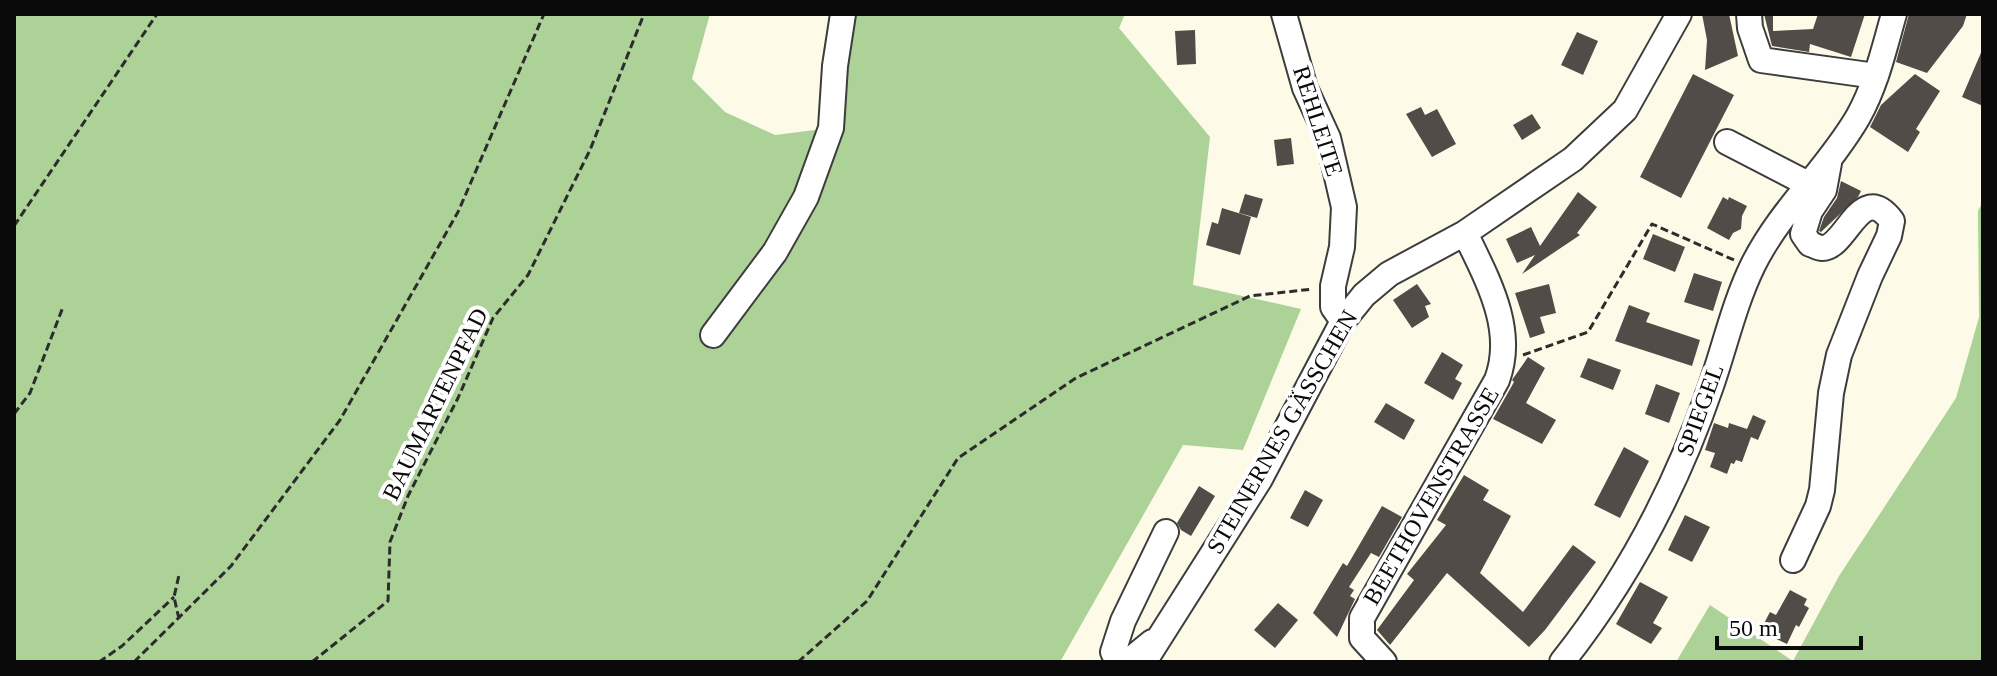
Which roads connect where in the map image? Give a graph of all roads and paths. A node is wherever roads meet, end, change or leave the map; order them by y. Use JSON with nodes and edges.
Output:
{"nodes":[{"id":1,"x":157,"y":14,"type":"edge"},
{"id":2,"x":544,"y":14,"type":"edge"},
{"id":3,"x":644,"y":14,"type":"edge"},
{"id":4,"x":843,"y":14,"type":"edge"},
{"id":5,"x":1284,"y":14,"type":"edge"},
{"id":6,"x":1679,"y":14,"type":"edge"},
{"id":7,"x":1749,"y":14,"type":"edge"},
{"id":8,"x":1894,"y":14,"type":"edge"},
{"id":9,"x":1876,"y":76,"type":"junction"},
{"id":10,"x":1727,"y":142,"type":"dead end"},
{"id":11,"x":1831,"y":157,"type":"junction"},
{"id":12,"x":1808,"y":184,"type":"junction"},
{"id":13,"x":14,"y":226,"type":"edge"},
{"id":14,"x":1465,"y":233,"type":"junction"},
{"id":15,"x":1752,"y":267,"type":"junction"},
{"id":16,"x":1333,"y":286,"type":"junction"},
{"id":17,"x":63,"y":307,"type":"dead end"},
{"id":18,"x":1343,"y":321,"type":"junction"},
{"id":19,"x":713,"y":335,"type":"dead end"},
{"id":20,"x":1504,"y":362,"type":"junction"},
{"id":21,"x":14,"y":414,"type":"edge"},
{"id":22,"x":1166,"y":532,"type":"dead end"},
{"id":23,"x":1793,"y":560,"type":"dead end"},
{"id":24,"x":179,"y":575,"type":"dead end"},
{"id":25,"x":174,"y":597,"type":"junction"},
{"id":26,"x":179,"y":619,"type":"junction"},
{"id":27,"x":1160,"y":636,"type":"junction"},
{"id":28,"x":99,"y":662,"type":"edge"},
{"id":29,"x":134,"y":662,"type":"edge"},
{"id":30,"x":312,"y":662,"type":"edge"},
{"id":31,"x":798,"y":662,"type":"edge"},
{"id":32,"x":1144,"y":662,"type":"edge"},
{"id":33,"x":1384,"y":662,"type":"edge"},
{"id":34,"x":1562,"y":662,"type":"edge"}],
"edges":[{"from":1,"to":13,"type":"path"},
{"from":2,"to":26,"type":"path"},
{"from":3,"to":30,"type":"path","name":"BAUMARTENPFAD"},
{"from":4,"to":19,"type":"street"},
{"from":5,"to":16,"type":"street","name":"REHLEITE"},
{"from":6,"to":14,"type":"street","name":"STEINERNES GÄSSCHEN"},
{"from":7,"to":9,"type":"street"},
{"from":8,"to":9,"type":"street","name":"SPIEGEL"},
{"from":9,"to":11,"type":"street","name":"SPIEGEL"},
{"from":10,"to":12,"type":"street"},
{"from":11,"to":12,"type":"street","name":"SPIEGEL"},
{"from":11,"to":23,"type":"street","name":"SPIEGEL"},
{"from":12,"to":15,"type":"street","name":"SPIEGEL"},
{"from":14,"to":18,"type":"street","name":"STEINERNES GÄSSCHEN"},
{"from":14,"to":20,"type":"street","name":"BEETHOVENSTRASSE"},
{"from":15,"to":20,"type":"path"},
{"from":15,"to":34,"type":"street","name":"SPIEGEL"},
{"from":16,"to":18,"type":"street","name":"REHLEITE"},
{"from":16,"to":31,"type":"path"},
{"from":17,"to":21,"type":"path"},
{"from":18,"to":27,"type":"street","name":"STEINERNES GÄSSCHEN"},
{"from":20,"to":33,"type":"street","name":"BEETHOVENSTRASSE"},
{"from":22,"to":27,"type":"street"},
{"from":24,"to":25,"type":"path"},
{"from":25,"to":26,"type":"path"},
{"from":25,"to":28,"type":"path"},
{"from":26,"to":29,"type":"path"},
{"from":27,"to":32,"type":"street","name":"STEINERNES GÄSSCHEN"}]}
